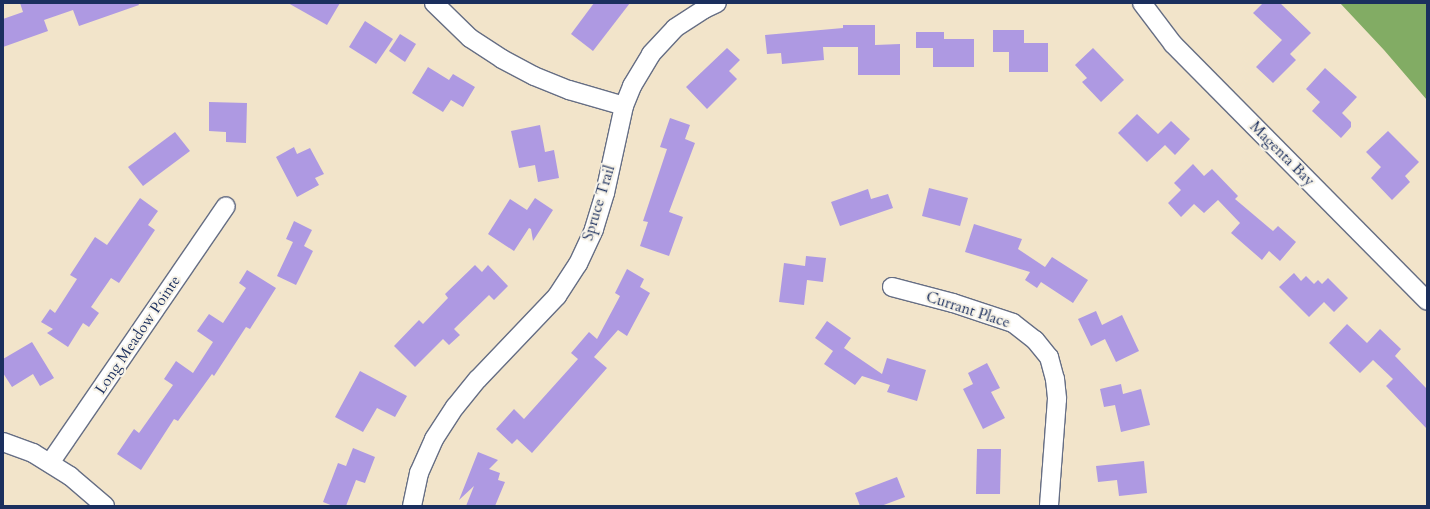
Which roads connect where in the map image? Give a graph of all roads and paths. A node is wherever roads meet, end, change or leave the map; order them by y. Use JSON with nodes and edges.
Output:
{"nodes":[{"id":1,"x":434,"y":3,"type":"edge"},
{"id":2,"x":717,"y":3,"type":"edge"},
{"id":3,"x":1142,"y":3,"type":"edge"},
{"id":4,"x":624,"y":106,"type":"junction"},
{"id":5,"x":226,"y":206,"type":"dead end"},
{"id":6,"x":892,"y":287,"type":"dead end"},
{"id":7,"x":1427,"y":301,"type":"edge"},
{"id":8,"x":3,"y":442,"type":"edge"},
{"id":9,"x":50,"y":463,"type":"junction"},
{"id":10,"x":105,"y":506,"type":"edge"},
{"id":11,"x":412,"y":506,"type":"edge"},
{"id":12,"x":1049,"y":506,"type":"edge"}],
"edges":[{"from":1,"to":4,"type":"street"},
{"from":2,"to":4,"type":"street","name":"Spruce Trail"},
{"from":3,"to":7,"type":"street","name":"Magenta Bay"},
{"from":4,"to":11,"type":"street","name":"Spruce Trail"},
{"from":5,"to":9,"type":"street","name":"Long Meadow Pointe"},
{"from":6,"to":12,"type":"street","name":"Currant Place"},
{"from":8,"to":9,"type":"street"},
{"from":9,"to":10,"type":"street"}]}
